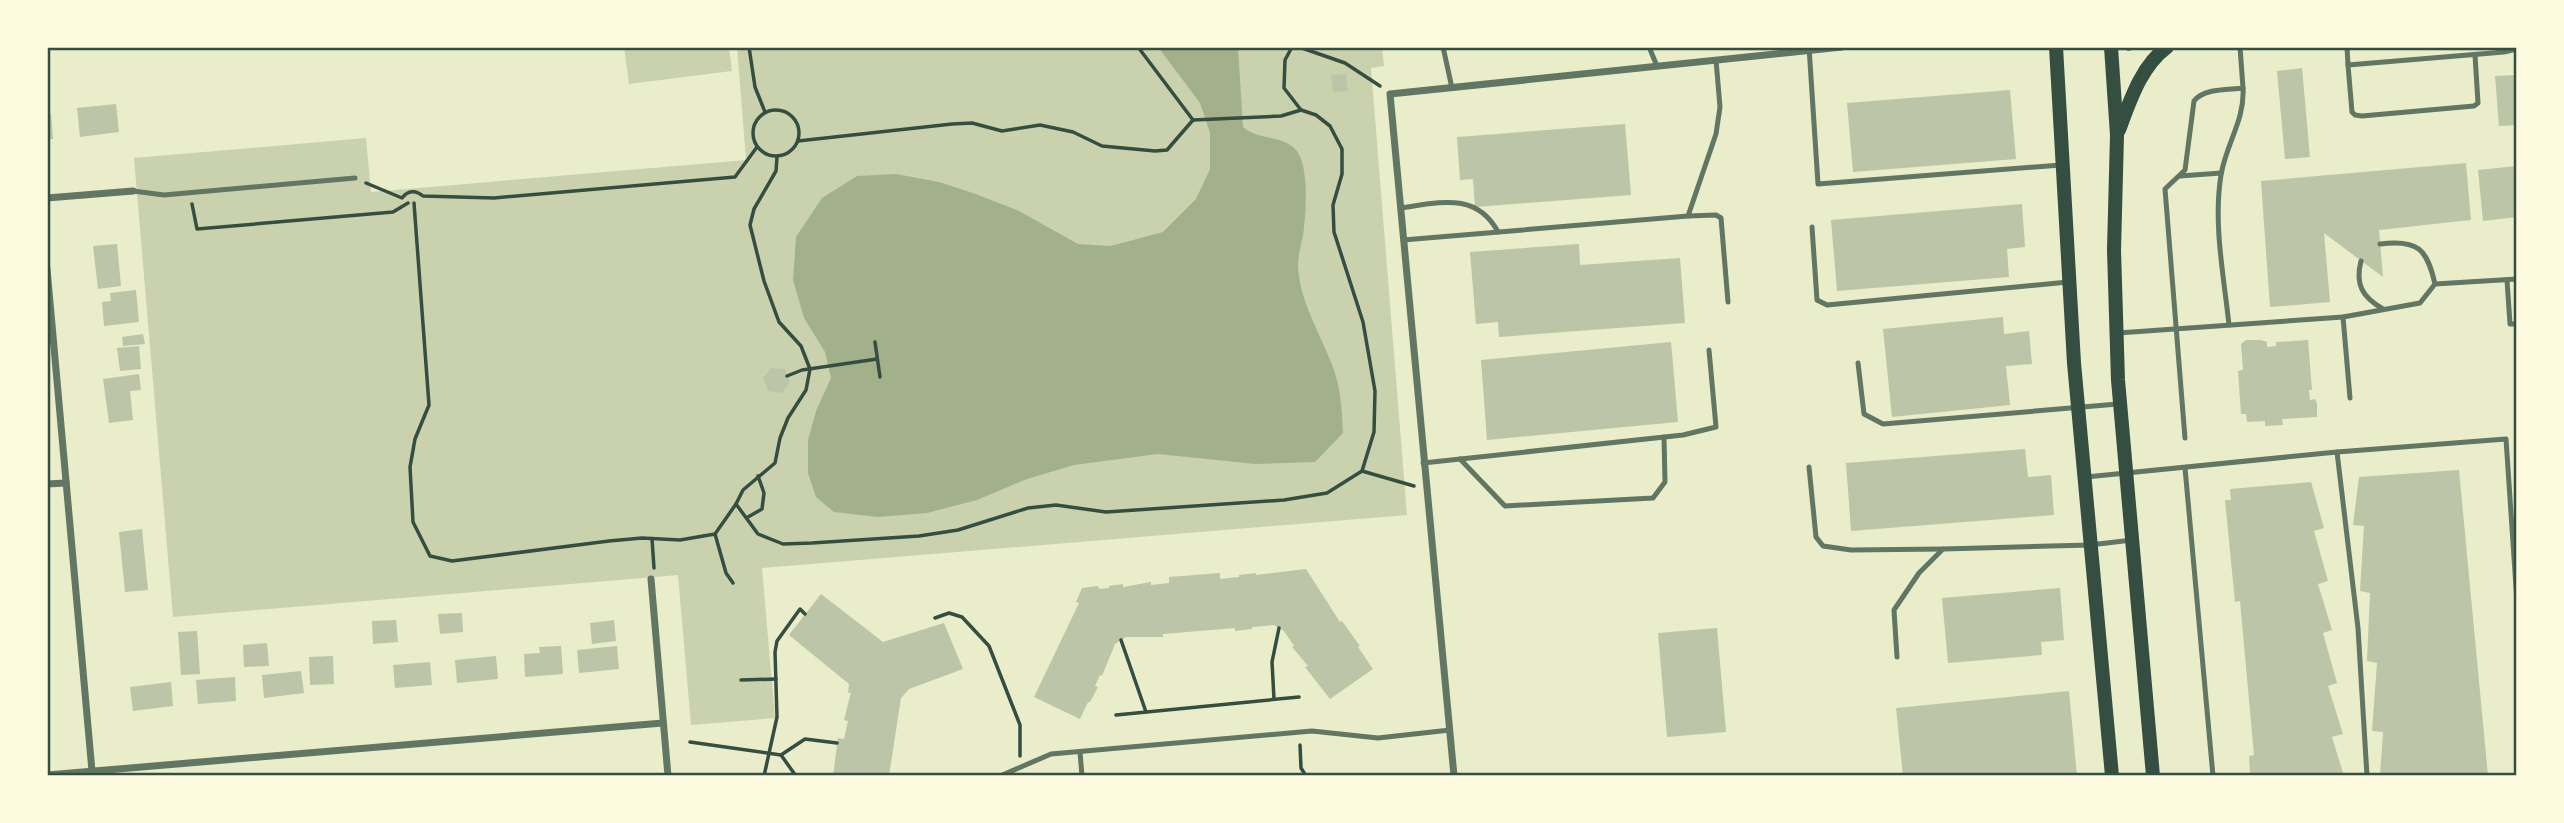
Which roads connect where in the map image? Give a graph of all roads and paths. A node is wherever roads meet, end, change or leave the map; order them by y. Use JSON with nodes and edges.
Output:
{"nodes":[{"id":1,"x":749,"y":47,"type":"edge"},
{"id":2,"x":1138,"y":47,"type":"edge"},
{"id":3,"x":1292,"y":47,"type":"edge"},
{"id":4,"x":1299,"y":47,"type":"edge"},
{"id":5,"x":1443,"y":47,"type":"edge"},
{"id":6,"x":1649,"y":47,"type":"edge"},
{"id":7,"x":1842,"y":47,"type":"edge"},
{"id":8,"x":2056,"y":47,"type":"edge"},
{"id":9,"x":2139,"y":47,"type":"edge"},
{"id":10,"x":2167,"y":47,"type":"edge"},
{"id":11,"x":2240,"y":47,"type":"edge"},
{"id":12,"x":2347,"y":47,"type":"edge"},
{"id":13,"x":2118,"y":48,"type":"edge"},
{"id":14,"x":1809,"y":49,"type":"edge"},
{"id":15,"x":2517,"y":49,"type":"edge"},
{"id":16,"x":2475,"y":55,"type":"junction"},
{"id":17,"x":1716,"y":60,"type":"junction"},
{"id":18,"x":2348,"y":65,"type":"junction"},
{"id":19,"x":1657,"y":66,"type":"junction"},
{"id":20,"x":1452,"y":88,"type":"junction"},
{"id":21,"x":2243,"y":88,"type":"junction"},
{"id":22,"x":1390,"y":94,"type":"junction"},
{"id":23,"x":1301,"y":110,"type":"junction"},
{"id":24,"x":765,"y":112,"type":"junction"},
{"id":25,"x":1195,"y":120,"type":"junction"},
{"id":26,"x":2117,"y":135,"type":"junction"},
{"id":27,"x":799,"y":141,"type":"junction"},
{"id":28,"x":757,"y":147,"type":"junction"},
{"id":29,"x":777,"y":157,"type":"junction"},
{"id":30,"x":2061,"y":165,"type":"junction"},
{"id":31,"x":2221,"y":173,"type":"junction"},
{"id":32,"x":2180,"y":176,"type":"junction"},
{"id":33,"x":355,"y":178,"type":"joint"},
{"id":34,"x":132,"y":191,"type":"joint"},
{"id":35,"x":191,"y":193,"type":"junction"},
{"id":36,"x":423,"y":196,"type":"junction"},
{"id":37,"x":47,"y":198,"type":"edge"},
{"id":38,"x":402,"y":198,"type":"junction"},
{"id":39,"x":408,"y":203,"type":"junction"},
{"id":40,"x":414,"y":204,"type":"junction"},
{"id":41,"x":1400,"y":208,"type":"junction"},
{"id":42,"x":1688,"y":216,"type":"junction"},
{"id":43,"x":1812,"y":227,"type":"dead end"},
{"id":44,"x":1498,"y":232,"type":"junction"},
{"id":45,"x":1403,"y":240,"type":"junction"},
{"id":46,"x":2380,"y":244,"type":"dead end"},
{"id":47,"x":2361,"y":261,"type":"dead end"},
{"id":48,"x":47,"y":269,"type":"edge"},
{"id":49,"x":2517,"y":279,"type":"edge"},
{"id":50,"x":2507,"y":280,"type":"junction"},
{"id":51,"x":2068,"y":282,"type":"junction"},
{"id":52,"x":2435,"y":284,"type":"junction"},
{"id":53,"x":1728,"y":302,"type":"dead end"},
{"id":54,"x":2383,"y":309,"type":"junction"},
{"id":55,"x":2343,"y":317,"type":"junction"},
{"id":56,"x":2517,"y":324,"type":"edge"},
{"id":57,"x":2229,"y":325,"type":"junction"},
{"id":58,"x":2176,"y":329,"type":"junction"},
{"id":59,"x":2116,"y":333,"type":"junction"},
{"id":60,"x":875,"y":342,"type":"dead end"},
{"id":61,"x":1709,"y":350,"type":"dead end"},
{"id":62,"x":877,"y":359,"type":"junction"},
{"id":63,"x":1858,"y":363,"type":"dead end"},
{"id":64,"x":810,"y":369,"type":"junction"},
{"id":65,"x":787,"y":376,"type":"dead end"},
{"id":66,"x":880,"y":377,"type":"dead end"},
{"id":67,"x":2350,"y":398,"type":"dead end"},
{"id":68,"x":2120,"y":404,"type":"junction"},
{"id":69,"x":2078,"y":408,"type":"junction"},
{"id":70,"x":1664,"y":437,"type":"junction"},
{"id":71,"x":2185,"y":438,"type":"dead end"},
{"id":72,"x":2517,"y":438,"type":"edge"},
{"id":73,"x":2506,"y":439,"type":"junction"},
{"id":74,"x":2337,"y":452,"type":"junction"},
{"id":75,"x":1460,"y":459,"type":"junction"},
{"id":76,"x":1423,"y":463,"type":"junction"},
{"id":77,"x":1809,"y":467,"type":"dead end"},
{"id":78,"x":2185,"y":468,"type":"junction"},
{"id":79,"x":1362,"y":471,"type":"junction"},
{"id":80,"x":2126,"y":474,"type":"junction"},
{"id":81,"x":758,"y":475,"type":"junction"},
{"id":82,"x":2084,"y":477,"type":"junction"},
{"id":83,"x":66,"y":483,"type":"junction"},
{"id":84,"x":47,"y":484,"type":"edge"},
{"id":85,"x":1426,"y":488,"type":"junction"},
{"id":86,"x":736,"y":504,"type":"junction"},
{"id":87,"x":748,"y":517,"type":"junction"},
{"id":88,"x":715,"y":534,"type":"junction"},
{"id":89,"x":652,"y":538,"type":"junction"},
{"id":90,"x":2132,"y":540,"type":"junction"},
{"id":91,"x":2090,"y":545,"type":"junction"},
{"id":92,"x":1943,"y":549,"type":"junction"},
{"id":93,"x":654,"y":569,"type":"dead end"},
{"id":94,"x":651,"y":579,"type":"dead end"},
{"id":95,"x":733,"y":583,"type":"dead end"},
{"id":96,"x":2517,"y":602,"type":"edge"},
{"id":97,"x":805,"y":614,"type":"dead end"},
{"id":98,"x":935,"y":618,"type":"dead end"},
{"id":99,"x":1279,"y":628,"type":"dead end"},
{"id":100,"x":1121,"y":640,"type":"dead end"},
{"id":101,"x":1897,"y":657,"type":"dead end"},
{"id":102,"x":776,"y":679,"type":"junction"},
{"id":103,"x":741,"y":680,"type":"dead end"},
{"id":104,"x":1299,"y":697,"type":"dead end"},
{"id":105,"x":1274,"y":700,"type":"junction"},
{"id":106,"x":1146,"y":712,"type":"junction"},
{"id":107,"x":1116,"y":715,"type":"dead end"},
{"id":108,"x":663,"y":723,"type":"junction"},
{"id":109,"x":1450,"y":730,"type":"junction"},
{"id":110,"x":1299,"y":732,"type":"junction"},
{"id":111,"x":690,"y":742,"type":"dead end"},
{"id":112,"x":837,"y":743,"type":"dead end"},
{"id":113,"x":1080,"y":752,"type":"junction"},
{"id":114,"x":769,"y":754,"type":"junction"},
{"id":115,"x":781,"y":755,"type":"junction"},
{"id":116,"x":1020,"y":766,"type":"junction"},
{"id":117,"x":92,"y":771,"type":"junction"},
{"id":118,"x":47,"y":775,"type":"edge"},
{"id":119,"x":668,"y":776,"type":"edge"},
{"id":120,"x":764,"y":776,"type":"edge"},
{"id":121,"x":796,"y":776,"type":"edge"},
{"id":122,"x":1000,"y":776,"type":"edge"},
{"id":123,"x":1082,"y":776,"type":"edge"},
{"id":124,"x":1306,"y":776,"type":"edge"},
{"id":125,"x":1454,"y":776,"type":"edge"},
{"id":126,"x":2112,"y":776,"type":"edge"},
{"id":127,"x":2152,"y":776,"type":"edge"},
{"id":128,"x":2213,"y":776,"type":"edge"},
{"id":129,"x":2367,"y":776,"type":"edge"}],
"edges":[{"from":1,"to":24,"type":"path"},
{"from":2,"to":25,"type":"path"},
{"from":3,"to":23,"type":"path"},
{"from":4,"to":22,"type":"path"},
{"from":5,"to":20,"type":"lane"},
{"from":6,"to":19,"type":"lane"},
{"from":7,"to":14,"type":"street"},
{"from":8,"to":30,"type":"main road"},
{"from":9,"to":13,"type":"path"},
{"from":10,"to":26,"type":"main road"},
{"from":11,"to":21,"type":"lane"},
{"from":12,"to":18,"type":"lane"},
{"from":13,"to":26,"type":"main road"},
{"from":14,"to":17,"type":"street"},
{"from":14,"to":30,"type":"lane"},
{"from":15,"to":16,"type":"lane"},
{"from":16,"to":18,"type":"lane"},
{"from":16,"to":18,"type":"lane"},
{"from":17,"to":19,"type":"street"},
{"from":17,"to":42,"type":"lane"},
{"from":19,"to":20,"type":"street"},
{"from":20,"to":22,"type":"street"},
{"from":21,"to":31,"type":"lane"},
{"from":21,"to":32,"type":"lane"},
{"from":22,"to":41,"type":"street"},
{"from":23,"to":25,"type":"path"},
{"from":23,"to":79,"type":"path"},
{"from":24,"to":27,"type":"path"},
{"from":24,"to":28,"type":"path"},
{"from":25,"to":27,"type":"path"},
{"from":26,"to":59,"type":"main road"},
{"from":27,"to":29,"type":"path"},
{"from":28,"to":29,"type":"path"},
{"from":28,"to":36,"type":"path"},
{"from":29,"to":64,"type":"path"},
{"from":30,"to":51,"type":"main road"},
{"from":31,"to":32,"type":"lane"},
{"from":31,"to":57,"type":"lane"},
{"from":32,"to":58,"type":"lane"},
{"from":33,"to":35,"type":"lane"},
{"from":33,"to":38,"type":"path"},
{"from":34,"to":35,"type":"lane"},
{"from":34,"to":37,"type":"street"},
{"from":35,"to":39,"type":"path"},
{"from":36,"to":38,"type":"path"},
{"from":36,"to":40,"type":"path"},
{"from":38,"to":39,"type":"path"},
{"from":39,"to":40,"type":"path"},
{"from":40,"to":89,"type":"path"},
{"from":41,"to":44,"type":"lane"},
{"from":41,"to":45,"type":"street"},
{"from":42,"to":44,"type":"lane"},
{"from":42,"to":53,"type":"lane"},
{"from":43,"to":51,"type":"lane"},
{"from":44,"to":45,"type":"lane"},
{"from":45,"to":76,"type":"street"},
{"from":46,"to":52,"type":"lane"},
{"from":47,"to":54,"type":"lane"},
{"from":48,"to":83,"type":"street"},
{"from":49,"to":50,"type":"lane"},
{"from":50,"to":52,"type":"lane"},
{"from":50,"to":56,"type":"lane"},
{"from":51,"to":69,"type":"main road"},
{"from":52,"to":54,"type":"lane"},
{"from":54,"to":55,"type":"lane"},
{"from":55,"to":57,"type":"lane"},
{"from":55,"to":67,"type":"lane"},
{"from":57,"to":58,"type":"lane"},
{"from":58,"to":59,"type":"lane"},
{"from":58,"to":71,"type":"lane"},
{"from":59,"to":68,"type":"main road"},
{"from":60,"to":62,"type":"path"},
{"from":61,"to":70,"type":"lane"},
{"from":62,"to":64,"type":"path"},
{"from":62,"to":66,"type":"path"},
{"from":63,"to":69,"type":"lane"},
{"from":64,"to":65,"type":"path"},
{"from":64,"to":81,"type":"path"},
{"from":68,"to":69,"type":"lane"},
{"from":68,"to":80,"type":"main road"},
{"from":69,"to":82,"type":"main road"},
{"from":70,"to":75,"type":"lane"},
{"from":70,"to":75,"type":"lane"},
{"from":72,"to":73,"type":"lane"},
{"from":73,"to":74,"type":"lane"},
{"from":73,"to":96,"type":"lane"},
{"from":74,"to":78,"type":"lane"},
{"from":74,"to":129,"type":"lane"},
{"from":75,"to":76,"type":"lane"},
{"from":76,"to":85,"type":"street"},
{"from":77,"to":92,"type":"lane"},
{"from":78,"to":80,"type":"lane"},
{"from":78,"to":128,"type":"lane"},
{"from":79,"to":85,"type":"path"},
{"from":79,"to":87,"type":"path"},
{"from":80,"to":82,"type":"lane"},
{"from":80,"to":90,"type":"main road"},
{"from":81,"to":86,"type":"path"},
{"from":81,"to":87,"type":"path"},
{"from":82,"to":91,"type":"main road"},
{"from":83,"to":84,"type":"street"},
{"from":83,"to":117,"type":"street"},
{"from":85,"to":109,"type":"street"},
{"from":86,"to":87,"type":"path"},
{"from":86,"to":88,"type":"path"},
{"from":88,"to":89,"type":"path"},
{"from":88,"to":95,"type":"path"},
{"from":89,"to":93,"type":"path"},
{"from":90,"to":91,"type":"lane"},
{"from":90,"to":127,"type":"main road"},
{"from":91,"to":92,"type":"lane"},
{"from":91,"to":126,"type":"main road"},
{"from":92,"to":101,"type":"lane"},
{"from":94,"to":108,"type":"street"},
{"from":97,"to":102,"type":"path"},
{"from":98,"to":116,"type":"path"},
{"from":99,"to":105,"type":"path"},
{"from":100,"to":106,"type":"path"},
{"from":102,"to":103,"type":"path"},
{"from":102,"to":114,"type":"path"},
{"from":104,"to":105,"type":"path"},
{"from":105,"to":106,"type":"path"},
{"from":106,"to":107,"type":"path"},
{"from":108,"to":117,"type":"street"},
{"from":108,"to":119,"type":"street"},
{"from":109,"to":110,"type":"lane"},
{"from":109,"to":125,"type":"street"},
{"from":110,"to":113,"type":"lane"},
{"from":110,"to":124,"type":"path"},
{"from":111,"to":114,"type":"path"},
{"from":112,"to":115,"type":"path"},
{"from":113,"to":116,"type":"lane"},
{"from":113,"to":123,"type":"lane"},
{"from":114,"to":115,"type":"path"},
{"from":114,"to":120,"type":"path"},
{"from":115,"to":121,"type":"path"},
{"from":116,"to":122,"type":"lane"},
{"from":117,"to":118,"type":"street"}]}
